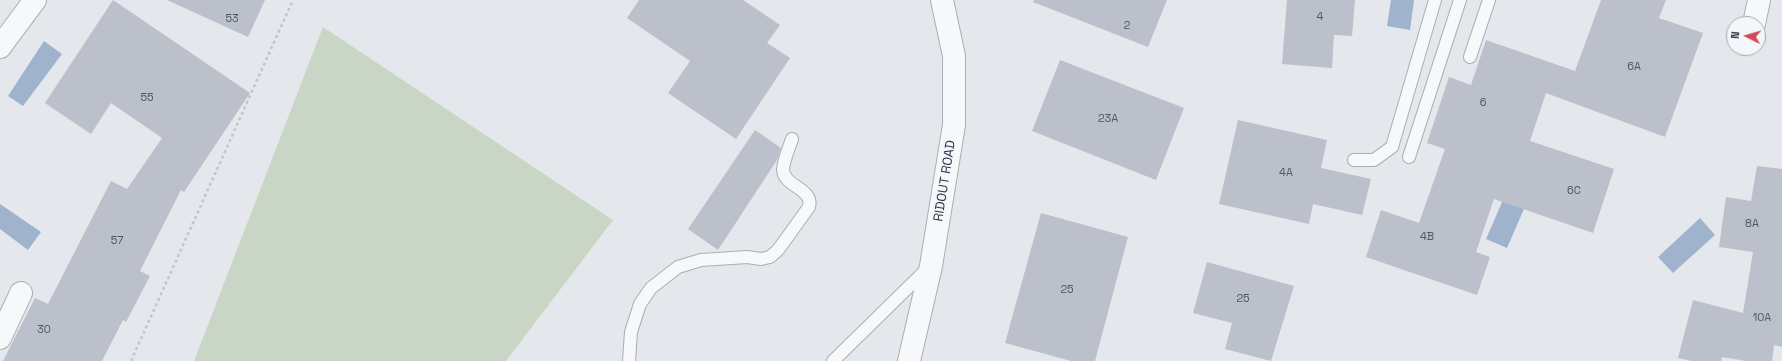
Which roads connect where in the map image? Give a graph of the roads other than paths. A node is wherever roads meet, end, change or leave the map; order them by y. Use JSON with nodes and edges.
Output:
{"nodes":[{"id":1,"x":35,"y":0,"type":"edge"},
{"id":2,"x":942,"y":0,"type":"edge"},
{"id":3,"x":1435,"y":0,"type":"edge"},
{"id":4,"x":1460,"y":0,"type":"edge"},
{"id":5,"x":1489,"y":0,"type":"edge"},
{"id":6,"x":1759,"y":0,"type":"edge"},
{"id":7,"x":1756,"y":16,"type":"edge"},
{"id":8,"x":0,"y":47,"type":"edge"},
{"id":9,"x":1470,"y":57,"type":"dead end"},
{"id":10,"x":792,"y":139,"type":"dead end"},
{"id":11,"x":1410,"y":157,"type":"dead end"},
{"id":12,"x":1354,"y":160,"type":"dead end"},
{"id":13,"x":931,"y":266,"type":"junction"},
{"id":14,"x":21,"y":293,"type":"dead end"},
{"id":15,"x":0,"y":338,"type":"edge"},
{"id":16,"x":629,"y":361,"type":"edge"},
{"id":17,"x":833,"y":361,"type":"edge"},
{"id":18,"x":909,"y":361,"type":"edge"}],
"edges":[{"from":1,"to":8,"type":"street"},
{"from":2,"to":13,"type":"street","name":"RIDOUT ROAD"},
{"from":3,"to":12,"type":"lane"},
{"from":4,"to":11,"type":"lane"},
{"from":5,"to":9,"type":"lane"},
{"from":6,"to":7,"type":"street"},
{"from":10,"to":16,"type":"lane"},
{"from":13,"to":17,"type":"lane"},
{"from":13,"to":18,"type":"street","name":"RIDOUT ROAD"},
{"from":14,"to":15,"type":"street"}]}
